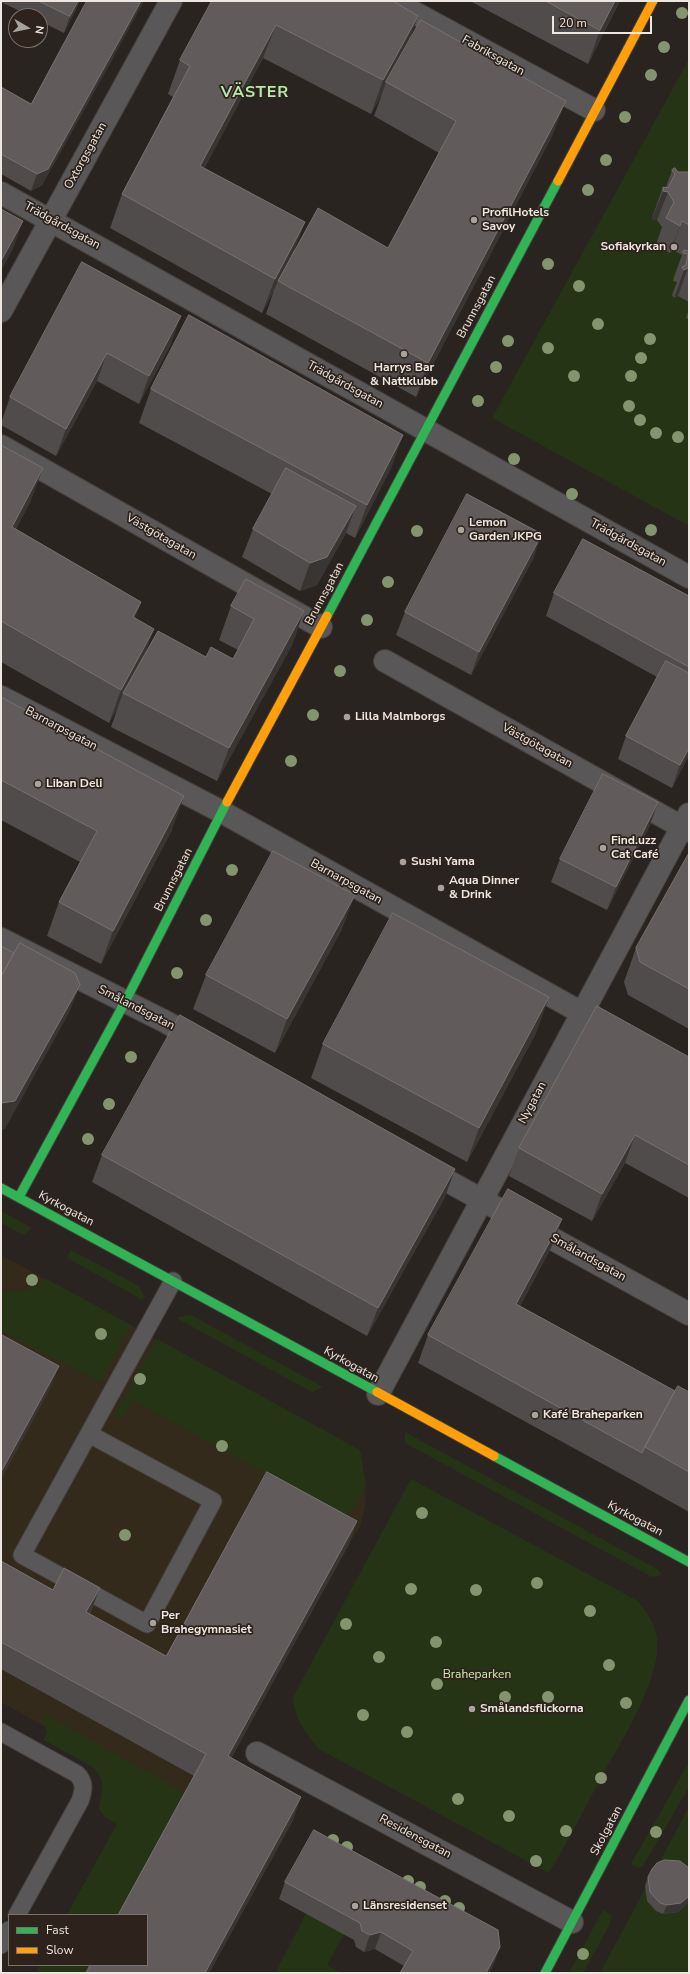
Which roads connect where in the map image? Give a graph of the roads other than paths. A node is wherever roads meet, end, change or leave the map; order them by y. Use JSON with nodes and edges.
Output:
{"nodes":[{"id":1,"x":171,"y":1,"type":"edge"},
{"id":2,"x":392,"y":1,"type":"edge"},
{"id":3,"x":653,"y":1,"type":"edge"},
{"id":4,"x":594,"y":110,"type":"junction"},
{"id":5,"x":1,"y":193,"type":"edge"},
{"id":6,"x":51,"y":220,"type":"junction"},
{"id":7,"x":1,"y":311,"type":"edge"},
{"id":8,"x":426,"y":430,"type":"junction"},
{"id":9,"x":1,"y":446,"type":"edge"},
{"id":10,"x":689,"y":577,"type":"edge"},
{"id":11,"x":321,"y":628,"type":"junction"},
{"id":12,"x":385,"y":661,"type":"dead end"},
{"id":13,"x":1,"y":697,"type":"edge"},
{"id":14,"x":222,"y":812,"type":"junction"},
{"id":15,"x":687,"y":824,"type":"edge"},
{"id":16,"x":1,"y":940,"type":"edge"},
{"id":17,"x":125,"y":1002,"type":"junction"},
{"id":18,"x":581,"y":1013,"type":"junction"},
{"id":19,"x":635,"y":1042,"type":"edge"},
{"id":20,"x":214,"y":1049,"type":"edge"},
{"id":21,"x":406,"y":1157,"type":"edge"},
{"id":22,"x":1,"y":1188,"type":"edge"},
{"id":23,"x":19,"y":1197,"type":"junction"},
{"id":24,"x":481,"y":1200,"type":"junction"},
{"id":25,"x":173,"y":1281,"type":"junction"},
{"id":26,"x":689,"y":1314,"type":"edge"},
{"id":27,"x":378,"y":1394,"type":"junction"},
{"id":28,"x":90,"y":1434,"type":"junction"},
{"id":29,"x":689,"y":1562,"type":"edge"},
{"id":30,"x":689,"y":1700,"type":"edge"},
{"id":31,"x":1,"y":1732,"type":"edge"},
{"id":32,"x":673,"y":1749,"type":"dead end"},
{"id":33,"x":258,"y":1753,"type":"dead end"},
{"id":34,"x":652,"y":1771,"type":"junction"},
{"id":35,"x":18,"y":1914,"type":"edge"},
{"id":36,"x":572,"y":1922,"type":"junction"},
{"id":37,"x":8,"y":1932,"type":"edge"},
{"id":38,"x":1,"y":1945,"type":"edge"},
{"id":39,"x":546,"y":1973,"type":"edge"}],
"edges":[{"from":1,"to":6,"type":"street","name":"Oxtorgsgatan"},
{"from":2,"to":4,"type":"street","name":"Fabriksgatan"},
{"from":3,"to":4,"type":"street","name":"Brunnsgatan"},
{"from":4,"to":8,"type":"street","name":"Brunnsgatan"},
{"from":5,"to":6,"type":"street","name":"Trädgårdsgatan"},
{"from":6,"to":7,"type":"street","name":"Oxtorgsgatan"},
{"from":6,"to":8,"type":"street","name":"Trädgårdsgatan"},
{"from":8,"to":10,"type":"street","name":"Trädgårdsgatan"},
{"from":8,"to":11,"type":"street","name":"Brunnsgatan"},
{"from":9,"to":11,"type":"street","name":"Västgötagatan"},
{"from":11,"to":14,"type":"street","name":"Brunnsgatan"},
{"from":12,"to":15,"type":"street","name":"Västgötagatan"},
{"from":13,"to":14,"type":"street","name":"Barnarpsgatan"},
{"from":14,"to":17,"type":"street","name":"Brunnsgatan"},
{"from":14,"to":18,"type":"street","name":"Barnarpsgatan"},
{"from":15,"to":18,"type":"street","name":"Nygatan"},
{"from":16,"to":17,"type":"street","name":"Smålandsgatan"},
{"from":17,"to":20,"type":"street","name":"Smålandsgatan"},
{"from":17,"to":23,"type":"street","name":"Brunnsgatan"},
{"from":18,"to":19,"type":"street","name":"Barnarpsgatan"},
{"from":18,"to":24,"type":"street","name":"Nygatan"},
{"from":21,"to":24,"type":"street","name":"Smålandsgatan"},
{"from":22,"to":23,"type":"street","name":"Kyrkogatan"},
{"from":23,"to":25,"type":"street","name":"Kyrkogatan"},
{"from":24,"to":26,"type":"street","name":"Smålandsgatan"},
{"from":24,"to":27,"type":"street","name":"Nygatan"},
{"from":25,"to":27,"type":"street","name":"Kyrkogatan"},
{"from":25,"to":28,"type":"lane"},
{"from":27,"to":29,"type":"street","name":"Kyrkogatan"},
{"from":28,"to":28,"type":"lane"},
{"from":30,"to":34,"type":"street","name":"Skolgatan"},
{"from":31,"to":35,"type":"lane"},
{"from":32,"to":34,"type":"street"},
{"from":33,"to":36,"type":"street","name":"Residensgatan"},
{"from":34,"to":36,"type":"street","name":"Skolgatan"},
{"from":36,"to":39,"type":"street","name":"Skolgatan"},
{"from":37,"to":38,"type":"lane"}]}
